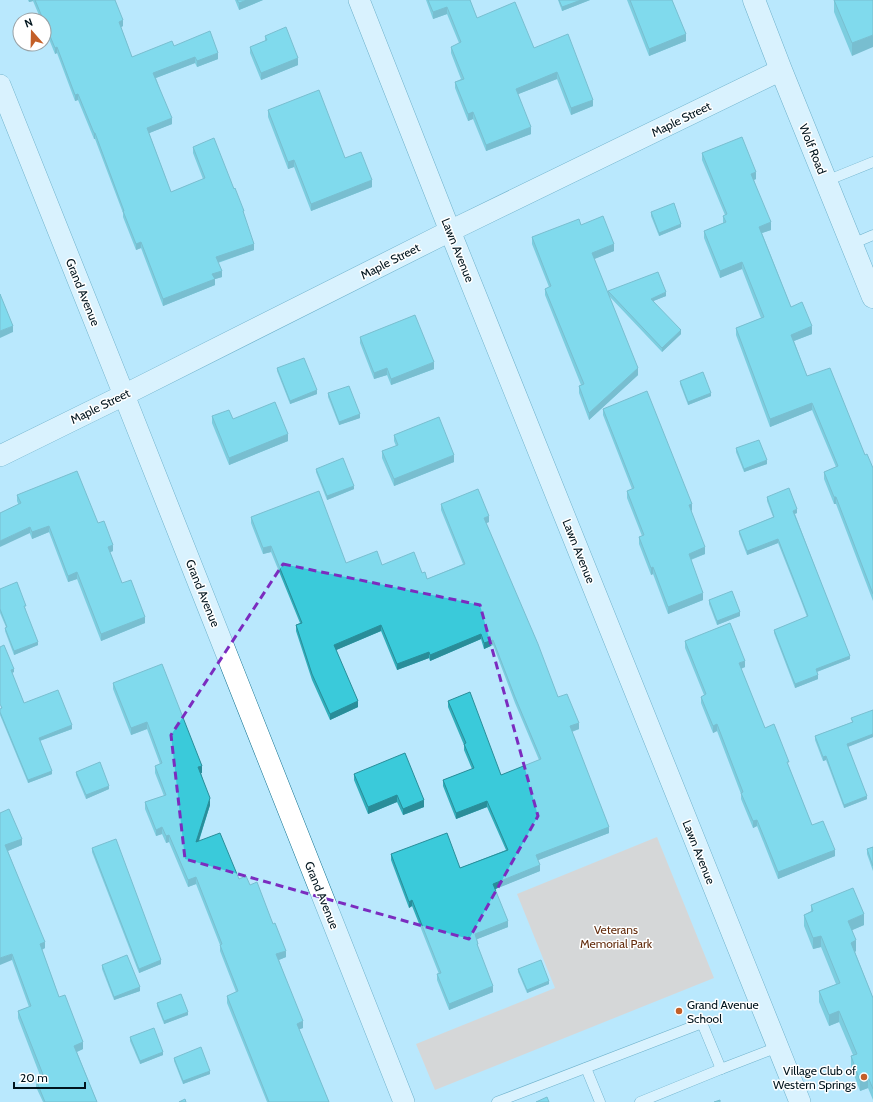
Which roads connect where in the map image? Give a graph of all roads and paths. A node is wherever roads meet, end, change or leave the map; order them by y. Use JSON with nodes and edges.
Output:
{"nodes":[{"id":1,"x":359,"y":0,"type":"edge"},
{"id":2,"x":754,"y":0,"type":"edge"},
{"id":3,"x":781,"y":70,"type":"junction"},
{"id":4,"x":0,"y":85,"type":"edge"},
{"id":5,"x":873,"y":162,"type":"edge"},
{"id":6,"x":826,"y":181,"type":"junction"},
{"id":7,"x":450,"y":231,"type":"junction"},
{"id":8,"x":873,"y":235,"type":"edge"},
{"id":9,"x":852,"y":244,"type":"junction"},
{"id":10,"x":873,"y":297,"type":"edge"},
{"id":11,"x":124,"y":395,"type":"junction"},
{"id":12,"x":0,"y":456,"type":"edge"},
{"id":13,"x":778,"y":1047,"type":"junction"},
{"id":14,"x":586,"y":1068,"type":"junction"},
{"id":15,"x":721,"y":1069,"type":"junction"},
{"id":16,"x":404,"y":1102,"type":"edge"},
{"id":17,"x":497,"y":1102,"type":"edge"},
{"id":18,"x":600,"y":1102,"type":"edge"},
{"id":19,"x":640,"y":1102,"type":"edge"},
{"id":20,"x":800,"y":1102,"type":"edge"}],
"edges":[{"from":1,"to":7,"type":"street","name":"Lawn Avenue"},
{"from":2,"to":3,"type":"main road","name":"Wolf Road"},
{"from":3,"to":6,"type":"main road","name":"Wolf Road"},
{"from":3,"to":7,"type":"street","name":"Maple Street"},
{"from":4,"to":11,"type":"street","name":"Grand Avenue"},
{"from":5,"to":6,"type":"lane"},
{"from":6,"to":9,"type":"main road","name":"Wolf Road"},
{"from":7,"to":11,"type":"street","name":"Maple Street"},
{"from":7,"to":13,"type":"street","name":"Lawn Avenue"},
{"from":8,"to":9,"type":"lane"},
{"from":9,"to":10,"type":"main road","name":"Wolf Road"},
{"from":11,"to":12,"type":"street","name":"Maple Street"},
{"from":11,"to":16,"type":"street","name":"Grand Avenue"},
{"from":13,"to":15,"type":"lane"},
{"from":13,"to":20,"type":"street","name":"Lawn Avenue"},
{"from":14,"to":15,"type":"lane"},
{"from":14,"to":17,"type":"lane"},
{"from":14,"to":18,"type":"lane"},
{"from":15,"to":19,"type":"lane"}]}
